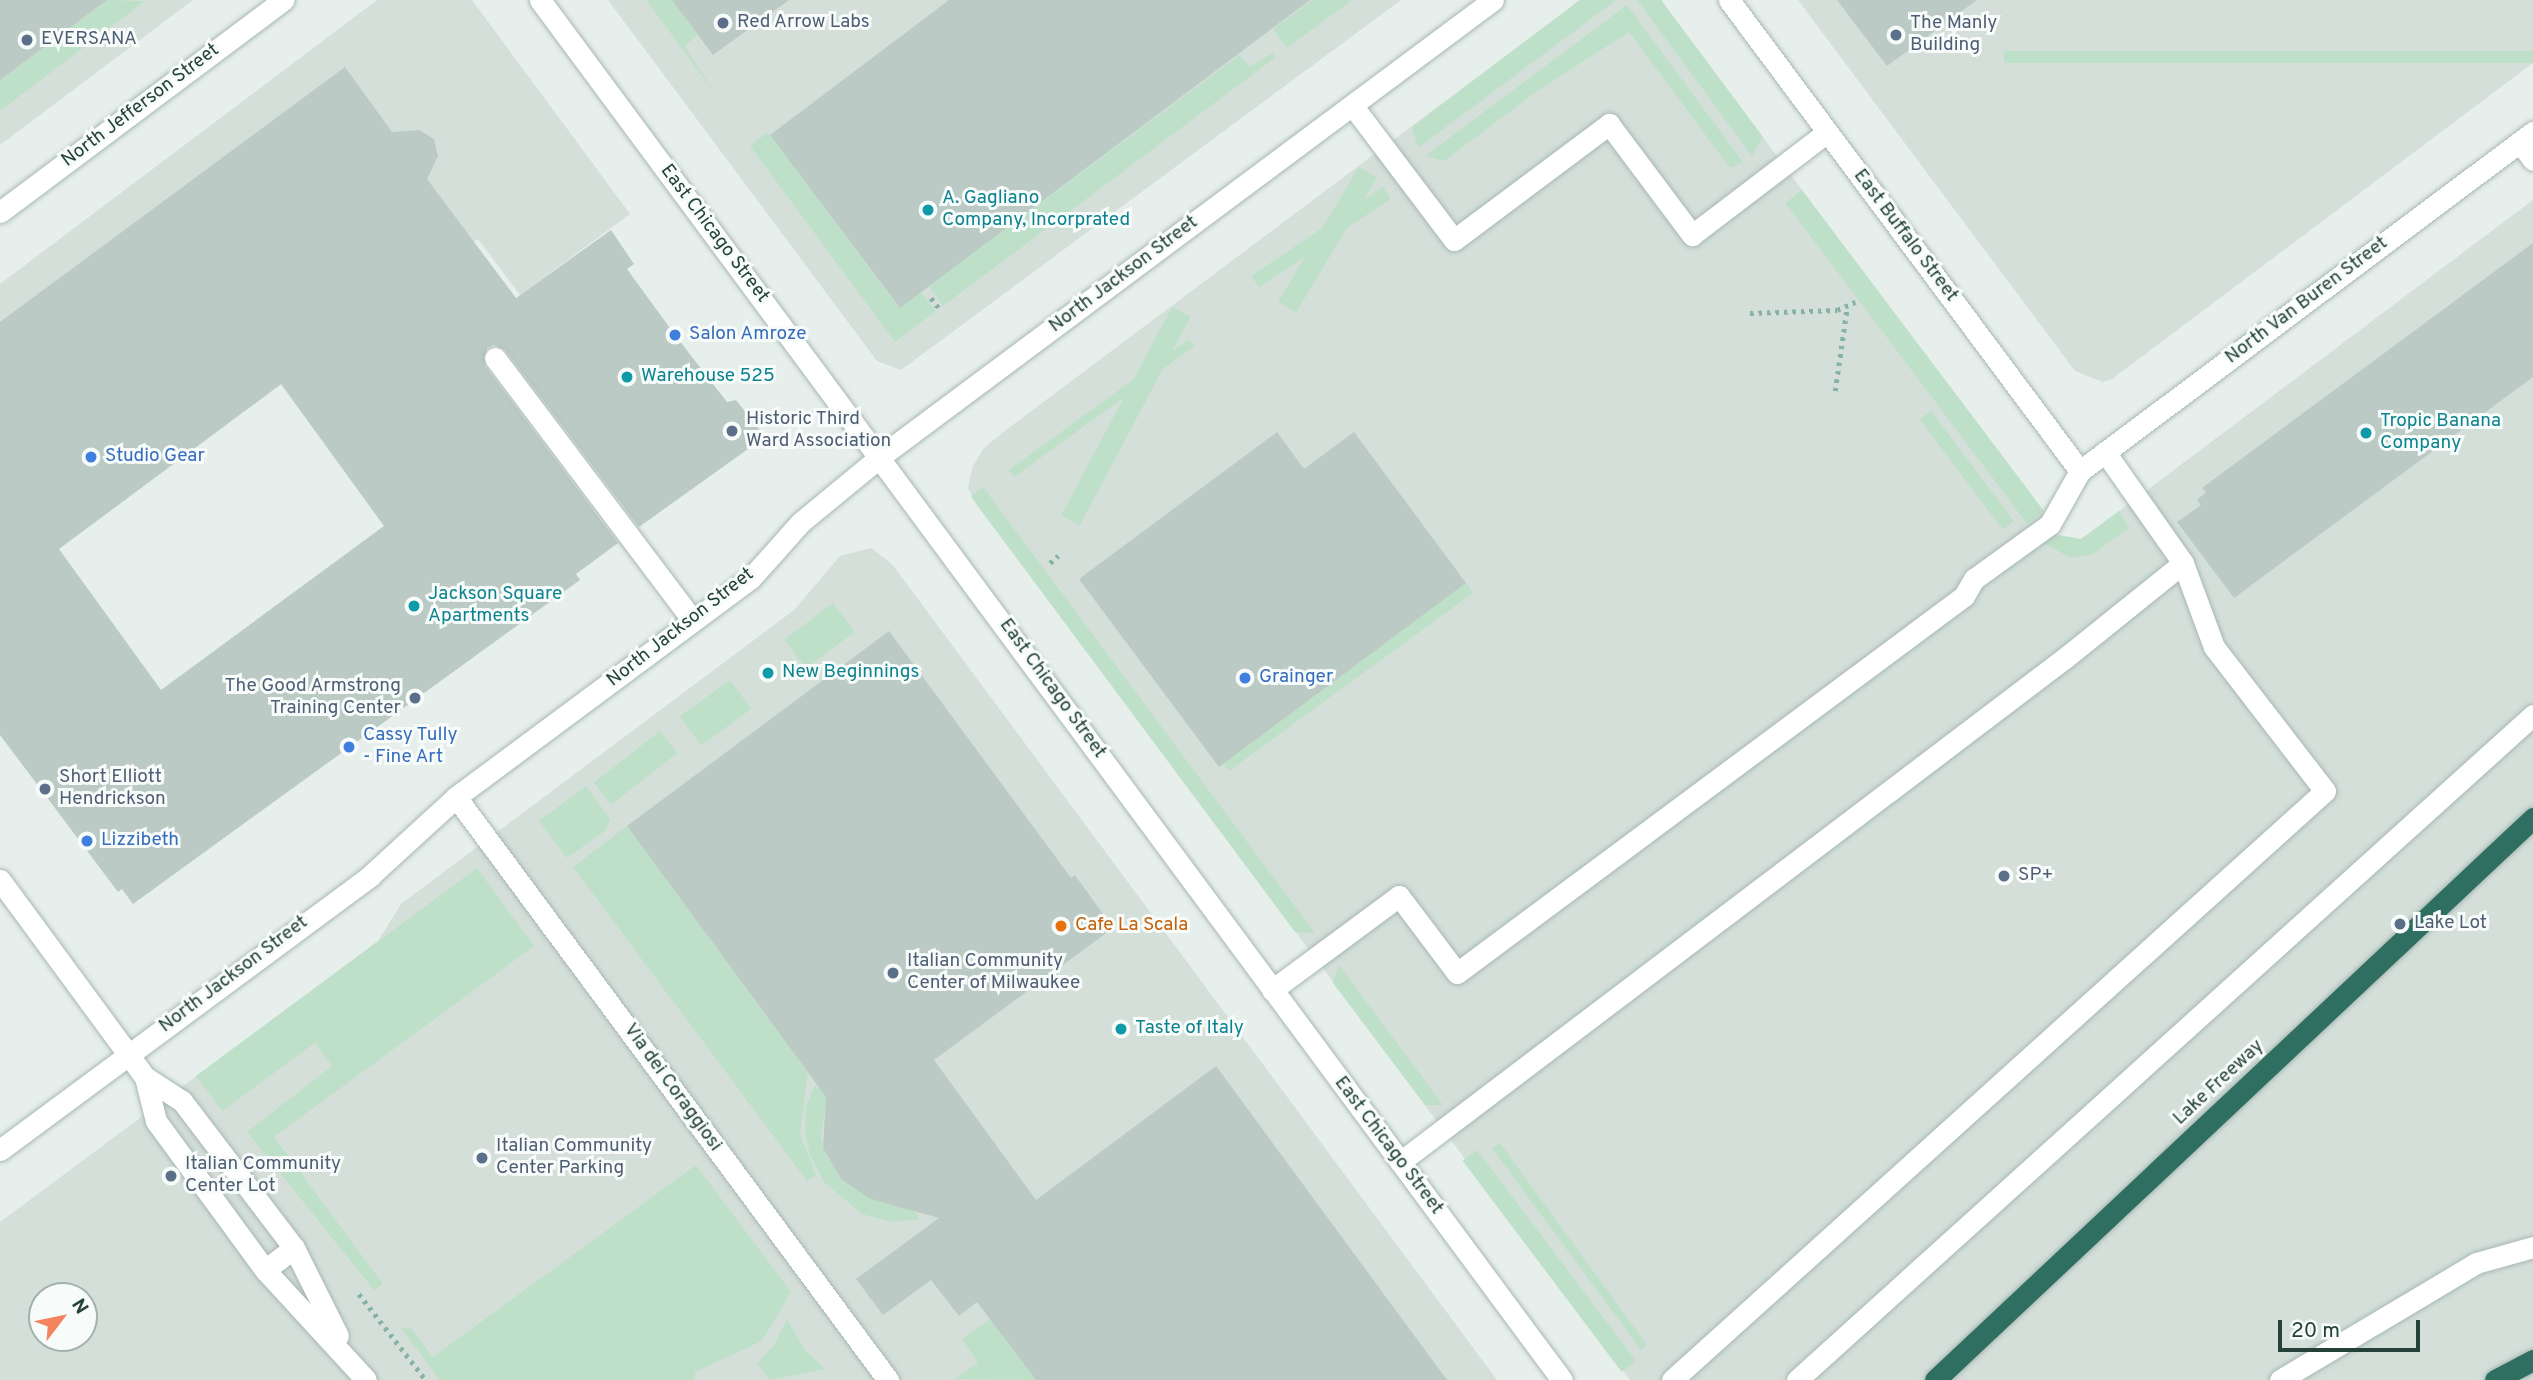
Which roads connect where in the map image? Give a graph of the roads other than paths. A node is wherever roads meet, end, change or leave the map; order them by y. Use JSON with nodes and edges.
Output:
{"nodes":[{"id":1,"x":283,"y":0,"type":"edge"},
{"id":2,"x":540,"y":0,"type":"edge"},
{"id":3,"x":1493,"y":0,"type":"edge"},
{"id":4,"x":1729,"y":0,"type":"edge"},
{"id":5,"x":1352,"y":105,"type":"junction"},
{"id":6,"x":1827,"y":132,"type":"junction"},
{"id":7,"x":2526,"y":137,"type":"edge"},
{"id":8,"x":2533,"y":160,"type":"edge"},
{"id":9,"x":0,"y":212,"type":"edge"},
{"id":10,"x":495,"y":358,"type":"dead end"},
{"id":11,"x":2105,"y":452,"type":"junction"},
{"id":12,"x":881,"y":456,"type":"junction"},
{"id":13,"x":2080,"y":471,"type":"junction"},
{"id":14,"x":2183,"y":563,"type":"junction"},
{"id":15,"x":693,"y":621,"type":"junction"},
{"id":16,"x":2533,"y":715,"type":"edge"},
{"id":17,"x":456,"y":797,"type":"junction"},
{"id":18,"x":2533,"y":818,"type":"edge"},
{"id":19,"x":0,"y":880,"type":"edge"},
{"id":20,"x":1272,"y":990,"type":"junction"},
{"id":21,"x":128,"y":1054,"type":"junction"},
{"id":22,"x":145,"y":1077,"type":"junction"},
{"id":23,"x":0,"y":1150,"type":"edge"},
{"id":24,"x":1400,"y":1162,"type":"junction"},
{"id":25,"x":2533,"y":1247,"type":"edge"},
{"id":26,"x":294,"y":1248,"type":"junction"},
{"id":27,"x":265,"y":1270,"type":"junction"},
{"id":28,"x":349,"y":1357,"type":"junction"},
{"id":29,"x":2533,"y":1360,"type":"edge"},
{"id":30,"x":366,"y":1380,"type":"edge"},
{"id":31,"x":888,"y":1380,"type":"edge"},
{"id":32,"x":1562,"y":1380,"type":"edge"},
{"id":33,"x":1672,"y":1380,"type":"edge"},
{"id":34,"x":1797,"y":1380,"type":"edge"},
{"id":35,"x":1935,"y":1380,"type":"edge"},
{"id":36,"x":2280,"y":1380,"type":"edge"},
{"id":37,"x":2495,"y":1380,"type":"edge"}],
"edges":[{"from":1,"to":9,"type":"street","name":"North Jefferson Street"},
{"from":2,"to":12,"type":"street","name":"East Chicago Street"},
{"from":3,"to":5,"type":"street","name":"North Jackson Street"},
{"from":4,"to":6,"type":"street","name":"East Buffalo Street"},
{"from":5,"to":6,"type":"street"},
{"from":5,"to":12,"type":"street","name":"North Jackson Street"},
{"from":6,"to":13,"type":"street","name":"East Buffalo Street"},
{"from":7,"to":8,"type":"street"},
{"from":7,"to":11,"type":"street","name":"North Van Buren Street"},
{"from":10,"to":15,"type":"street"},
{"from":11,"to":13,"type":"street","name":"North Van Buren Street"},
{"from":11,"to":14,"type":"street"},
{"from":12,"to":15,"type":"street","name":"North Jackson Street"},
{"from":12,"to":20,"type":"street","name":"East Chicago Street"},
{"from":13,"to":20,"type":"street"},
{"from":14,"to":24,"type":"street"},
{"from":14,"to":33,"type":"street"},
{"from":15,"to":17,"type":"street","name":"North Jackson Street"},
{"from":16,"to":34,"type":"street"},
{"from":17,"to":21,"type":"street","name":"North Jackson Street"},
{"from":17,"to":31,"type":"street","name":"Via dei Coraggiosi"},
{"from":18,"to":35,"type":"highway","name":"Lake Freeway"},
{"from":19,"to":21,"type":"street"},
{"from":20,"to":24,"type":"street","name":"East Chicago Street"},
{"from":21,"to":22,"type":"street"},
{"from":21,"to":23,"type":"street","name":"North Jackson Street"},
{"from":22,"to":26,"type":"street"},
{"from":22,"to":27,"type":"street"},
{"from":24,"to":32,"type":"street","name":"East Chicago Street"},
{"from":25,"to":36,"type":"street"},
{"from":26,"to":27,"type":"street"},
{"from":26,"to":28,"type":"street"},
{"from":27,"to":28,"type":"street"},
{"from":28,"to":30,"type":"street"},
{"from":29,"to":37,"type":"highway"}]}
